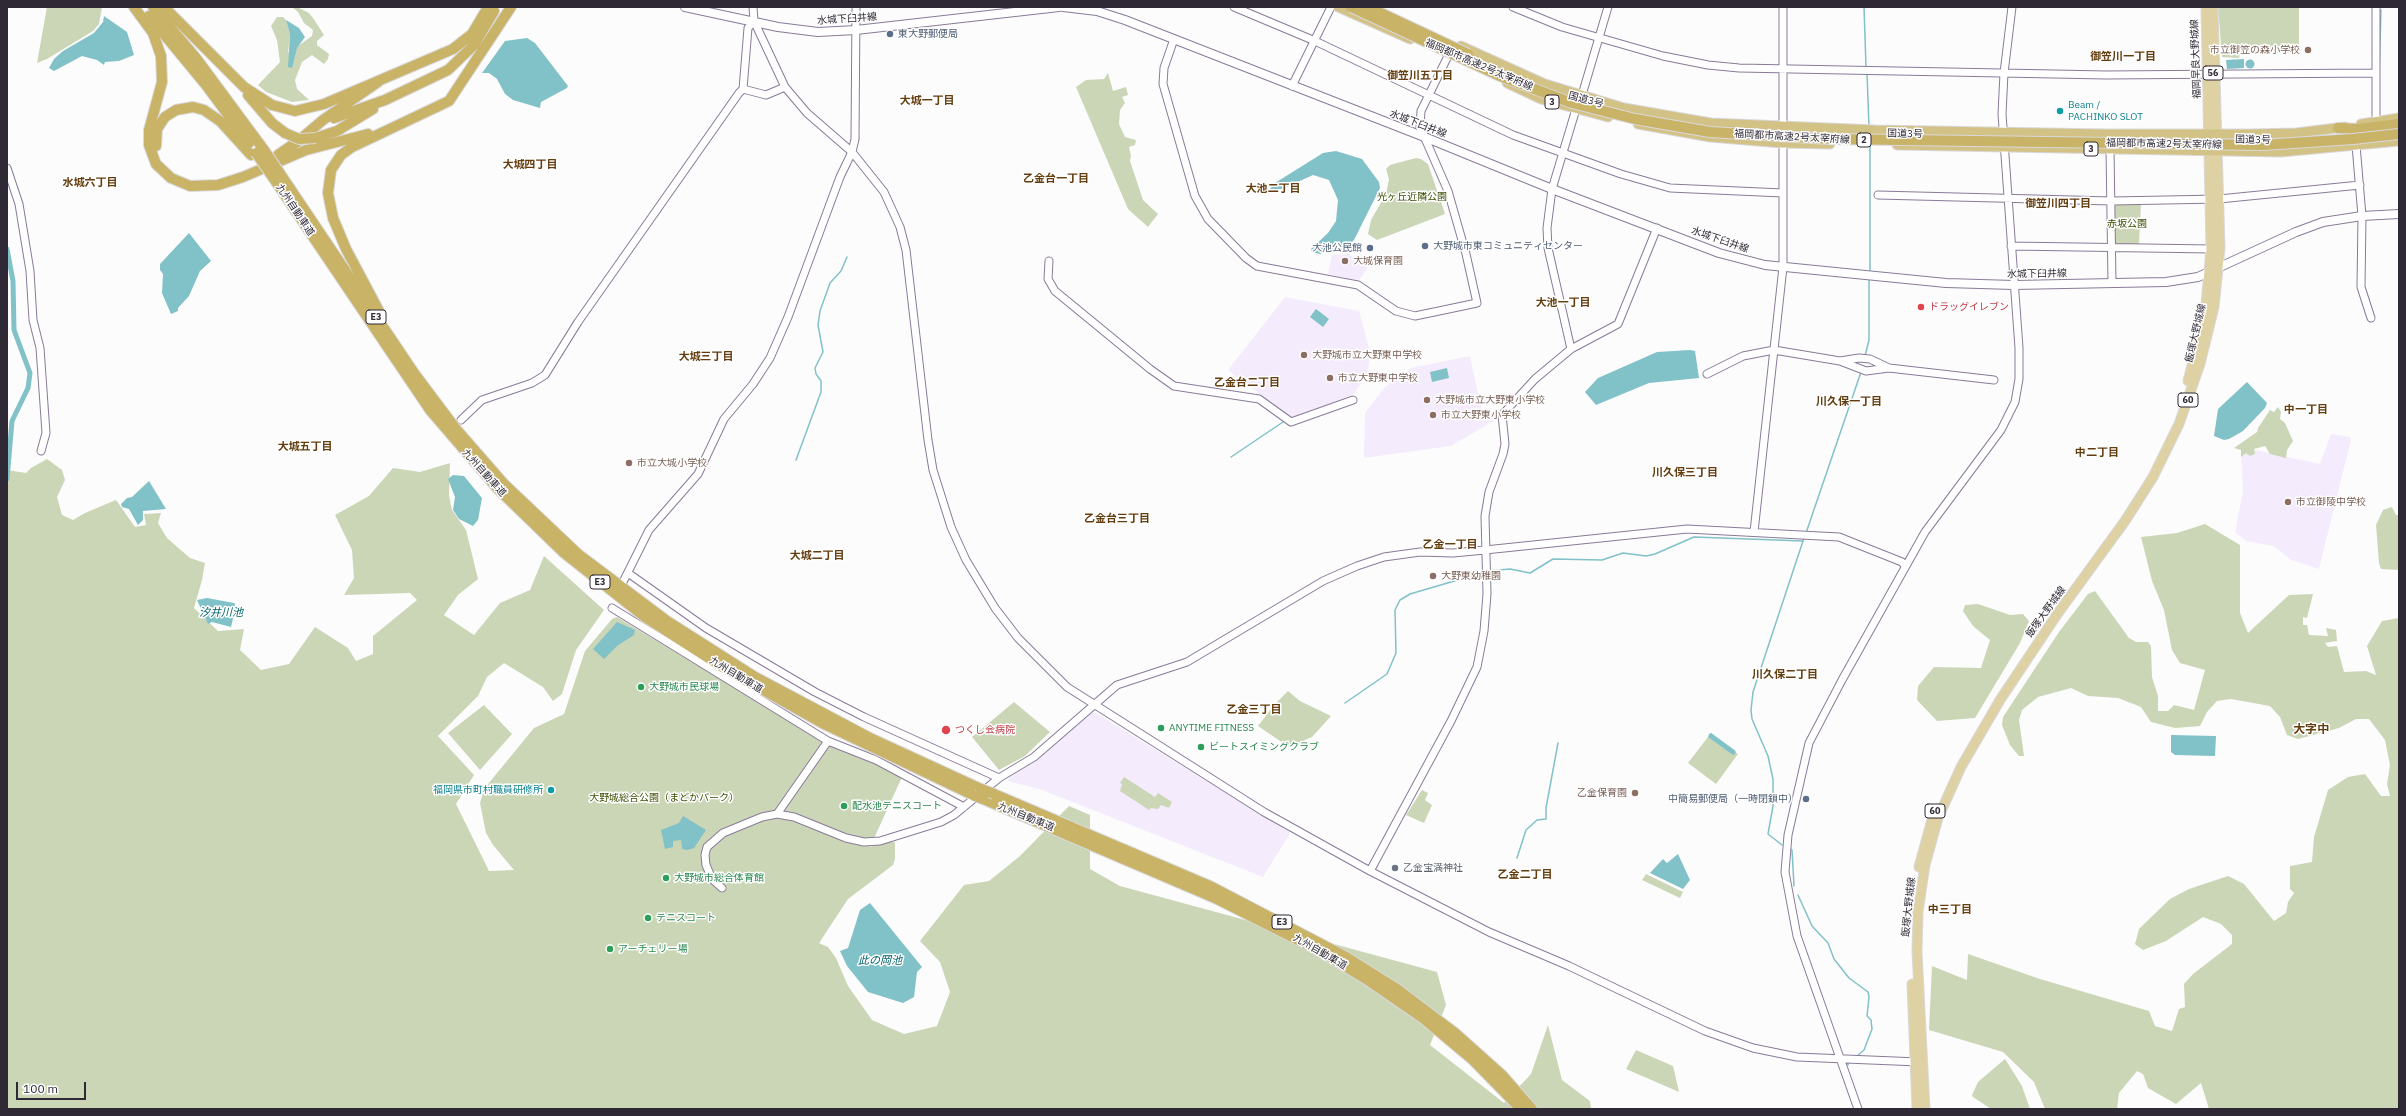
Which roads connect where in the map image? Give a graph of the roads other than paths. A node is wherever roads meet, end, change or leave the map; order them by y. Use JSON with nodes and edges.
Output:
{"nodes":[{"id":1,"x":134,"y":7,"type":"edge"},
{"id":2,"x":140,"y":7,"type":"edge"},
{"id":3,"x":153,"y":7,"type":"edge"},
{"id":4,"x":164,"y":7,"type":"edge"},
{"id":5,"x":488,"y":7,"type":"edge"},
{"id":6,"x":495,"y":7,"type":"edge"},
{"id":7,"x":501,"y":7,"type":"edge"},
{"id":8,"x":506,"y":7,"type":"edge"},
{"id":9,"x":510,"y":7,"type":"edge"},
{"id":10,"x":684,"y":7,"type":"edge"},
{"id":11,"x":753,"y":7,"type":"edge"},
{"id":12,"x":856,"y":7,"type":"edge"},
{"id":13,"x":1059,"y":7,"type":"edge"},
{"id":14,"x":1063,"y":7,"type":"edge"},
{"id":15,"x":1234,"y":7,"type":"edge"},
{"id":16,"x":1331,"y":7,"type":"edge"},
{"id":17,"x":1338,"y":7,"type":"edge"},
{"id":18,"x":1351,"y":7,"type":"edge"},
{"id":19,"x":1368,"y":7,"type":"edge"},
{"id":20,"x":1379,"y":7,"type":"edge"},
{"id":21,"x":1512,"y":7,"type":"edge"},
{"id":22,"x":1608,"y":7,"type":"edge"},
{"id":23,"x":1783,"y":7,"type":"edge"},
{"id":24,"x":2012,"y":7,"type":"edge"},
{"id":25,"x":2376,"y":7,"type":"edge"},
{"id":26,"x":2209,"y":10,"type":"edge"},
{"id":27,"x":754,"y":21,"type":"junction"},
{"id":28,"x":856,"y":30,"type":"junction"},
{"id":29,"x":1598,"y":38,"type":"junction"},
{"id":30,"x":1174,"y":39,"type":"junction"},
{"id":31,"x":1315,"y":41,"type":"junction"},
{"id":32,"x":488,"y":42,"type":"junction"},
{"id":33,"x":1448,"y":56,"type":"junction"},
{"id":34,"x":1782,"y":69,"type":"junction"},
{"id":35,"x":2004,"y":73,"type":"junction"},
{"id":36,"x":2375,"y":73,"type":"junction"},
{"id":37,"x":231,"y":76,"type":"junction"},
{"id":38,"x":2210,"y":76,"type":"junction"},
{"id":39,"x":378,"y":82,"type":"junction"},
{"id":40,"x":1292,"y":86,"type":"junction"},
{"id":41,"x":785,"y":87,"type":"junction"},
{"id":42,"x":743,"y":89,"type":"junction"},
{"id":43,"x":1428,"y":95,"type":"junction"},
{"id":44,"x":1582,"y":95,"type":"junction"},
{"id":45,"x":1576,"y":110,"type":"junction"},
{"id":46,"x":2399,"y":118,"type":"edge"},
{"id":47,"x":2376,"y":122,"type":"junction"},
{"id":48,"x":2399,"y":124,"type":"edge"},
{"id":49,"x":396,"y":125,"type":"junction"},
{"id":50,"x":1782,"y":127,"type":"junction"},
{"id":51,"x":2338,"y":128,"type":"junction"},
{"id":52,"x":2399,"y":128,"type":"edge"},
{"id":53,"x":2003,"y":133,"type":"junction"},
{"id":54,"x":2399,"y":134,"type":"edge"},
{"id":55,"x":2213,"y":135,"type":"junction"},
{"id":56,"x":312,"y":136,"type":"junction"},
{"id":57,"x":1422,"y":136,"type":"junction"},
{"id":58,"x":2399,"y":141,"type":"edge"},
{"id":59,"x":1782,"y":143,"type":"junction"},
{"id":60,"x":2356,"y":145,"type":"junction"},
{"id":61,"x":2003,"y":148,"type":"junction"},
{"id":62,"x":2110,"y":150,"type":"junction"},
{"id":63,"x":2214,"y":150,"type":"junction"},
{"id":64,"x":852,"y":152,"type":"junction"},
{"id":65,"x":257,"y":153,"type":"junction"},
{"id":66,"x":1562,"y":154,"type":"junction"},
{"id":67,"x":7,"y":168,"type":"edge"},
{"id":68,"x":273,"y":175,"type":"junction"},
{"id":69,"x":2360,"y":186,"type":"junction"},
{"id":70,"x":1552,"y":189,"type":"junction"},
{"id":71,"x":1783,"y":193,"type":"junction"},
{"id":72,"x":1878,"y":195,"type":"dead end"},
{"id":73,"x":2008,"y":198,"type":"junction"},
{"id":74,"x":2215,"y":199,"type":"junction"},
{"id":75,"x":2112,"y":201,"type":"junction"},
{"id":76,"x":2399,"y":214,"type":"edge"},
{"id":77,"x":2362,"y":216,"type":"junction"},
{"id":78,"x":1657,"y":228,"type":"junction"},
{"id":79,"x":2011,"y":246,"type":"junction"},
{"id":80,"x":2111,"y":248,"type":"junction"},
{"id":81,"x":2211,"y":249,"type":"junction"},
{"id":82,"x":1049,"y":261,"type":"dead end"},
{"id":83,"x":2219,"y":266,"type":"junction"},
{"id":84,"x":1783,"y":268,"type":"junction"},
{"id":85,"x":2210,"y":270,"type":"junction"},
{"id":86,"x":2112,"y":283,"type":"junction"},
{"id":87,"x":2014,"y":285,"type":"junction"},
{"id":88,"x":2371,"y":318,"type":"dead end"},
{"id":89,"x":1571,"y":349,"type":"junction"},
{"id":90,"x":1774,"y":350,"type":"junction"},
{"id":91,"x":1840,"y":361,"type":"junction"},
{"id":92,"x":1889,"y":368,"type":"junction"},
{"id":93,"x":1707,"y":374,"type":"dead end"},
{"id":94,"x":1994,"y":380,"type":"dead end"},
{"id":95,"x":1353,"y":400,"type":"dead end"},
{"id":96,"x":461,"y":420,"type":"dead end"},
{"id":97,"x":41,"y":450,"type":"dead end"},
{"id":98,"x":479,"y":456,"type":"junction"},
{"id":99,"x":2123,"y":519,"type":"junction"},
{"id":100,"x":1754,"y":532,"type":"junction"},
{"id":101,"x":1485,"y":550,"type":"junction"},
{"id":102,"x":1905,"y":566,"type":"junction"},
{"id":103,"x":628,"y":572,"type":"junction"},
{"id":104,"x":623,"y":582,"type":"dead end"},
{"id":105,"x":612,"y":608,"type":"dead end"},
{"id":106,"x":1092,"y":704,"type":"junction"},
{"id":107,"x":828,"y":741,"type":"junction"},
{"id":108,"x":999,"y":778,"type":"junction"},
{"id":109,"x":977,"y":792,"type":"junction"},
{"id":110,"x":964,"y":806,"type":"junction"},
{"id":111,"x":777,"y":814,"type":"junction"},
{"id":112,"x":1370,"y":871,"type":"junction"},
{"id":113,"x":722,"y":888,"type":"dead end"},
{"id":114,"x":1842,"y":1060,"type":"junction"},
{"id":115,"x":1918,"y":1062,"type":"junction"},
{"id":116,"x":1521,"y":1109,"type":"edge"},
{"id":117,"x":1532,"y":1109,"type":"edge"},
{"id":118,"x":1858,"y":1109,"type":"edge"},
{"id":119,"x":1917,"y":1109,"type":"edge"},
{"id":120,"x":1924,"y":1109,"type":"edge"}],
"edges":[{"from":1,"to":49,"type":"highway"},
{"from":2,"to":65,"type":"highway","name":"九州自動車道","number":"E3"},
{"from":3,"to":65,"type":"highway","name":"九州自動車道","number":"E3"},
{"from":4,"to":37,"type":"highway"},
{"from":5,"to":39,"type":"highway"},
{"from":6,"to":56,"type":"highway"},
{"from":7,"to":32,"type":"highway"},
{"from":8,"to":32,"type":"highway"},
{"from":9,"to":32,"type":"highway"},
{"from":10,"to":27,"type":"main road","name":"水城下臼井線"},
{"from":11,"to":27,"type":"street"},
{"from":12,"to":28,"type":"street"},
{"from":13,"to":28,"type":"main road","name":"水城下臼井線"},
{"from":14,"to":30,"type":"main road","name":"水城下臼井線"},
{"from":15,"to":31,"type":"street"},
{"from":16,"to":31,"type":"street"},
{"from":17,"to":33,"type":"highway","name":"国道3号","number":"3"},
{"from":18,"to":54,"type":"highway","name":"福岡都市高速2号太宰府線","number":"2","bridge":true},
{"from":19,"to":52,"type":"highway","name":"福岡都市高速2号太宰府線","number":"2","bridge":true},
{"from":20,"to":44,"type":"highway","name":"国道3号","number":"3"},
{"from":21,"to":29,"type":"street"},
{"from":22,"to":29,"type":"street"},
{"from":23,"to":34,"type":"street"},
{"from":24,"to":35,"type":"street"},
{"from":25,"to":36,"type":"street"},
{"from":26,"to":38,"type":"main road","name":"福岡早良大野城線","number":"56"},
{"from":27,"to":28,"type":"main road","name":"水城下臼井線"},
{"from":27,"to":41,"type":"street"},
{"from":27,"to":42,"type":"street"},
{"from":28,"to":64,"type":"street"},
{"from":29,"to":34,"type":"street"},
{"from":29,"to":44,"type":"street"},
{"from":30,"to":40,"type":"main road","name":"水城下臼井線"},
{"from":30,"to":57,"type":"street"},
{"from":31,"to":40,"type":"street"},
{"from":31,"to":43,"type":"street"},
{"from":32,"to":49,"type":"highway"},
{"from":33,"to":43,"type":"street"},
{"from":33,"to":45,"type":"highway","name":"国道3号","number":"3"},
{"from":34,"to":35,"type":"street"},
{"from":34,"to":50,"type":"street"},
{"from":35,"to":38,"type":"street"},
{"from":35,"to":53,"type":"street"},
{"from":36,"to":38,"type":"street"},
{"from":36,"to":47,"type":"street"},
{"from":37,"to":39,"type":"highway"},
{"from":37,"to":56,"type":"highway","bridge":true},
{"from":38,"to":55,"type":"main road","name":"福岡早良大野城線","number":"56"},
{"from":39,"to":56,"type":"highway"},
{"from":40,"to":57,"type":"main road","name":"水城下臼井線"},
{"from":41,"to":42,"type":"street"},
{"from":41,"to":64,"type":"street"},
{"from":42,"to":96,"type":"street"},
{"from":43,"to":57,"type":"street"},
{"from":43,"to":66,"type":"street"},
{"from":44,"to":50,"type":"highway","name":"国道3号","number":"3"},
{"from":45,"to":59,"type":"highway","name":"国道3号","number":"3"},
{"from":45,"to":66,"type":"street"},
{"from":46,"to":47,"type":"highway","name":"国道3号","number":"3"},
{"from":47,"to":51,"type":"highway","name":"国道3号","number":"3"},
{"from":48,"to":51,"type":"highway"},
{"from":49,"to":98,"type":"highway"},
{"from":50,"to":53,"type":"highway","name":"国道3号","number":"3"},
{"from":50,"to":59,"type":"street"},
{"from":51,"to":55,"type":"highway","name":"国道3号","number":"3"},
{"from":53,"to":55,"type":"highway","name":"国道3号","number":"3"},
{"from":53,"to":61,"type":"street"},
{"from":55,"to":63,"type":"main road","name":"飯塚大野城線","number":"60"},
{"from":56,"to":65,"type":"highway"},
{"from":57,"to":70,"type":"main road","name":"水城下臼井線"},
{"from":58,"to":60,"type":"highway","name":"国道3号","number":"3"},
{"from":59,"to":61,"type":"highway","name":"国道3号","number":"3"},
{"from":59,"to":71,"type":"street"},
{"from":60,"to":63,"type":"highway","name":"国道3号","number":"3"},
{"from":60,"to":69,"type":"street"},
{"from":61,"to":62,"type":"highway","name":"国道3号","number":"3"},
{"from":61,"to":73,"type":"street"},
{"from":62,"to":63,"type":"highway","name":"国道3号","number":"3"},
{"from":62,"to":75,"type":"street"},
{"from":63,"to":74,"type":"main road","name":"飯塚大野城線","number":"60"},
{"from":64,"to":103,"type":"street"},
{"from":64,"to":106,"type":"street"},
{"from":65,"to":68,"type":"highway","name":"九州自動車道","number":"E3","bridge":true},
{"from":66,"to":70,"type":"street"},
{"from":66,"to":71,"type":"street"},
{"from":67,"to":97,"type":"street"},
{"from":68,"to":98,"type":"highway","name":"九州自動車道","number":"E3"},
{"from":68,"to":109,"type":"highway","name":"九州自動車道","number":"E3"},
{"from":69,"to":74,"type":"street"},
{"from":69,"to":77,"type":"street"},
{"from":70,"to":78,"type":"main road","name":"水城下臼井線"},
{"from":70,"to":89,"type":"street"},
{"from":71,"to":84,"type":"street"},
{"from":72,"to":73,"type":"street"},
{"from":73,"to":75,"type":"street"},
{"from":73,"to":79,"type":"street"},
{"from":74,"to":75,"type":"street"},
{"from":74,"to":81,"type":"main road","name":"飯塚大野城線","number":"60"},
{"from":74,"to":83,"type":"main road","name":"飯塚大野城線","number":"60"},
{"from":75,"to":80,"type":"street"},
{"from":76,"to":77,"type":"main road","name":"水城下臼井線"},
{"from":77,"to":83,"type":"main road","name":"水城下臼井線"},
{"from":77,"to":88,"type":"street"},
{"from":78,"to":84,"type":"main road","name":"水城下臼井線"},
{"from":78,"to":89,"type":"street"},
{"from":79,"to":80,"type":"street"},
{"from":79,"to":87,"type":"street"},
{"from":80,"to":81,"type":"street"},
{"from":80,"to":86,"type":"street"},
{"from":81,"to":85,"type":"main road","name":"飯塚大野城線","number":"60"},
{"from":82,"to":95,"type":"street"},
{"from":83,"to":85,"type":"main road","name":"水城下臼井線"},
{"from":83,"to":99,"type":"main road","name":"飯塚大野城線","number":"60"},
{"from":84,"to":87,"type":"main road","name":"水城下臼井線"},
{"from":84,"to":90,"type":"street"},
{"from":85,"to":86,"type":"main road","name":"水城下臼井線"},
{"from":85,"to":99,"type":"main road","name":"飯塚大野城線","number":"60"},
{"from":86,"to":87,"type":"main road","name":"水城下臼井線"},
{"from":87,"to":102,"type":"street"},
{"from":89,"to":101,"type":"street"},
{"from":90,"to":91,"type":"street"},
{"from":90,"to":93,"type":"street"},
{"from":90,"to":100,"type":"street"},
{"from":91,"to":92,"type":"street"},
{"from":91,"to":92,"type":"street"},
{"from":92,"to":94,"type":"street"},
{"from":98,"to":109,"type":"highway","name":"九州自動車道","number":"E3"},
{"from":99,"to":115,"type":"main road","name":"飯塚大野城線","number":"60"},
{"from":100,"to":101,"type":"street"},
{"from":100,"to":102,"type":"street"},
{"from":101,"to":106,"type":"street"},
{"from":101,"to":112,"type":"street"},
{"from":102,"to":114,"type":"street"},
{"from":103,"to":104,"type":"street"},
{"from":103,"to":108,"type":"street"},
{"from":105,"to":107,"type":"street"},
{"from":106,"to":108,"type":"street"},
{"from":106,"to":112,"type":"street"},
{"from":107,"to":110,"type":"street"},
{"from":107,"to":111,"type":"street"},
{"from":108,"to":110,"type":"street"},
{"from":109,"to":116,"type":"highway","name":"九州自動車道","number":"E3","bridge":true},
{"from":109,"to":117,"type":"highway","name":"九州自動車道","number":"E3","bridge":true},
{"from":110,"to":111,"type":"street"},
{"from":111,"to":113,"type":"street"},
{"from":112,"to":114,"type":"street"},
{"from":114,"to":115,"type":"street"},
{"from":114,"to":118,"type":"street"},
{"from":115,"to":119,"type":"main road","name":"飯塚大野城線","number":"60"},
{"from":115,"to":120,"type":"main road","name":"飯塚大野城線","number":"60"}]}
